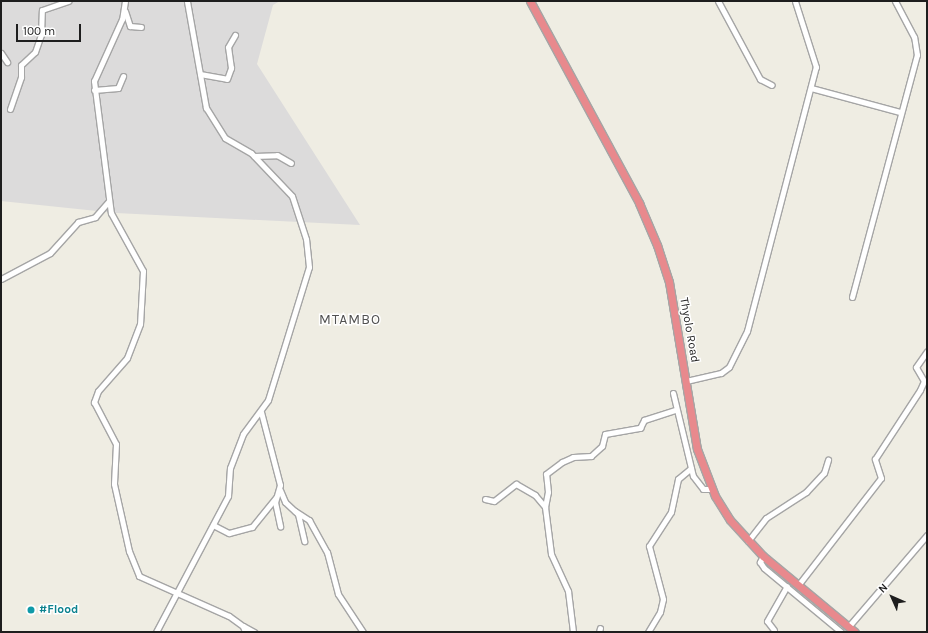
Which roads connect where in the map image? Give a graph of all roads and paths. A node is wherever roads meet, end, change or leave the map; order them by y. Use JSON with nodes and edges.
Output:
{"nodes":[{"id":1,"x":68,"y":1,"type":"edge"},
{"id":2,"x":126,"y":1,"type":"edge"},
{"id":3,"x":187,"y":1,"type":"edge"},
{"id":4,"x":530,"y":1,"type":"edge"},
{"id":5,"x":718,"y":1,"type":"edge"},
{"id":6,"x":795,"y":1,"type":"edge"},
{"id":7,"x":895,"y":1,"type":"edge"},
{"id":8,"x":125,"y":10,"type":"junction"},
{"id":9,"x":141,"y":27,"type":"dead end"},
{"id":10,"x":235,"y":35,"type":"dead end"},
{"id":11,"x":1,"y":53,"type":"edge"},
{"id":12,"x":7,"y":62,"type":"dead end"},
{"id":13,"x":200,"y":74,"type":"junction"},
{"id":14,"x":124,"y":76,"type":"dead end"},
{"id":15,"x":772,"y":85,"type":"dead end"},
{"id":16,"x":811,"y":88,"type":"junction"},
{"id":17,"x":94,"y":90,"type":"junction"},
{"id":18,"x":10,"y":109,"type":"dead end"},
{"id":19,"x":900,"y":112,"type":"junction"},
{"id":20,"x":254,"y":156,"type":"junction"},
{"id":21,"x":291,"y":163,"type":"dead end"},
{"id":22,"x":109,"y":201,"type":"junction"},
{"id":23,"x":1,"y":279,"type":"edge"},
{"id":24,"x":852,"y":297,"type":"dead end"},
{"id":25,"x":927,"y":351,"type":"edge"},
{"id":26,"x":686,"y":381,"type":"junction"},
{"id":27,"x":673,"y":393,"type":"dead end"},
{"id":28,"x":675,"y":410,"type":"junction"},
{"id":29,"x":260,"y":412,"type":"junction"},
{"id":30,"x":828,"y":460,"type":"dead end"},
{"id":31,"x":691,"y":468,"type":"junction"},
{"id":32,"x":712,"y":489,"type":"junction"},
{"id":33,"x":280,"y":490,"type":"junction"},
{"id":34,"x":276,"y":497,"type":"junction"},
{"id":35,"x":485,"y":499,"type":"dead end"},
{"id":36,"x":545,"y":507,"type":"junction"},
{"id":37,"x":295,"y":511,"type":"junction"},
{"id":38,"x":213,"y":525,"type":"junction"},
{"id":39,"x":280,"y":526,"type":"dead end"},
{"id":40,"x":927,"y":535,"type":"edge"},
{"id":41,"x":748,"y":540,"type":"junction"},
{"id":42,"x":304,"y":541,"type":"dead end"},
{"id":43,"x":764,"y":556,"type":"junction"},
{"id":44,"x":799,"y":584,"type":"junction"},
{"id":45,"x":787,"y":586,"type":"junction"},
{"id":46,"x":175,"y":592,"type":"junction"},
{"id":47,"x":243,"y":626,"type":"junction"},
{"id":48,"x":849,"y":626,"type":"junction"},
{"id":49,"x":774,"y":630,"type":"dead end"},
{"id":50,"x":156,"y":632,"type":"edge"},
{"id":51,"x":245,"y":632,"type":"edge"},
{"id":52,"x":254,"y":632,"type":"edge"},
{"id":53,"x":363,"y":632,"type":"edge"},
{"id":54,"x":573,"y":632,"type":"edge"},
{"id":55,"x":648,"y":632,"type":"edge"},
{"id":56,"x":841,"y":632,"type":"edge"},
{"id":57,"x":855,"y":632,"type":"edge"}],
"edges":[{"from":1,"to":18,"type":"street"},
{"from":2,"to":8,"type":"street"},
{"from":3,"to":13,"type":"street"},
{"from":4,"to":26,"type":"highway","name":"Thyolo Road"},
{"from":5,"to":15,"type":"street"},
{"from":6,"to":16,"type":"street"},
{"from":7,"to":19,"type":"street"},
{"from":8,"to":9,"type":"street"},
{"from":8,"to":17,"type":"street"},
{"from":10,"to":13,"type":"street"},
{"from":11,"to":12,"type":"street"},
{"from":13,"to":20,"type":"street"},
{"from":14,"to":17,"type":"street"},
{"from":16,"to":19,"type":"street"},
{"from":16,"to":26,"type":"street"},
{"from":17,"to":22,"type":"street"},
{"from":19,"to":24,"type":"street"},
{"from":20,"to":21,"type":"street"},
{"from":20,"to":29,"type":"street"},
{"from":22,"to":23,"type":"street"},
{"from":22,"to":46,"type":"street"},
{"from":25,"to":44,"type":"street"},
{"from":26,"to":32,"type":"highway","name":"Thyolo Road"},
{"from":27,"to":28,"type":"street"},
{"from":28,"to":31,"type":"street"},
{"from":28,"to":36,"type":"street"},
{"from":29,"to":33,"type":"street"},
{"from":29,"to":38,"type":"street"},
{"from":30,"to":41,"type":"street"},
{"from":31,"to":32,"type":"street"},
{"from":31,"to":55,"type":"street"},
{"from":32,"to":41,"type":"highway","name":"Thyolo Road"},
{"from":33,"to":34,"type":"street"},
{"from":33,"to":37,"type":"street"},
{"from":34,"to":38,"type":"street"},
{"from":34,"to":39,"type":"street"},
{"from":35,"to":36,"type":"street"},
{"from":36,"to":54,"type":"street"},
{"from":37,"to":42,"type":"street"},
{"from":37,"to":53,"type":"street"},
{"from":38,"to":46,"type":"street"},
{"from":40,"to":48,"type":"street"},
{"from":41,"to":43,"type":"highway","name":"Thyolo Road"},
{"from":43,"to":44,"type":"highway","name":"Thyolo Road"},
{"from":43,"to":45,"type":"street"},
{"from":44,"to":48,"type":"highway","name":"Thyolo Road"},
{"from":45,"to":49,"type":"street"},
{"from":45,"to":56,"type":"street"},
{"from":46,"to":47,"type":"street"},
{"from":46,"to":50,"type":"street"},
{"from":47,"to":51,"type":"street"},
{"from":47,"to":52,"type":"street"},
{"from":48,"to":57,"type":"highway","name":"Thyolo Road"}]}
